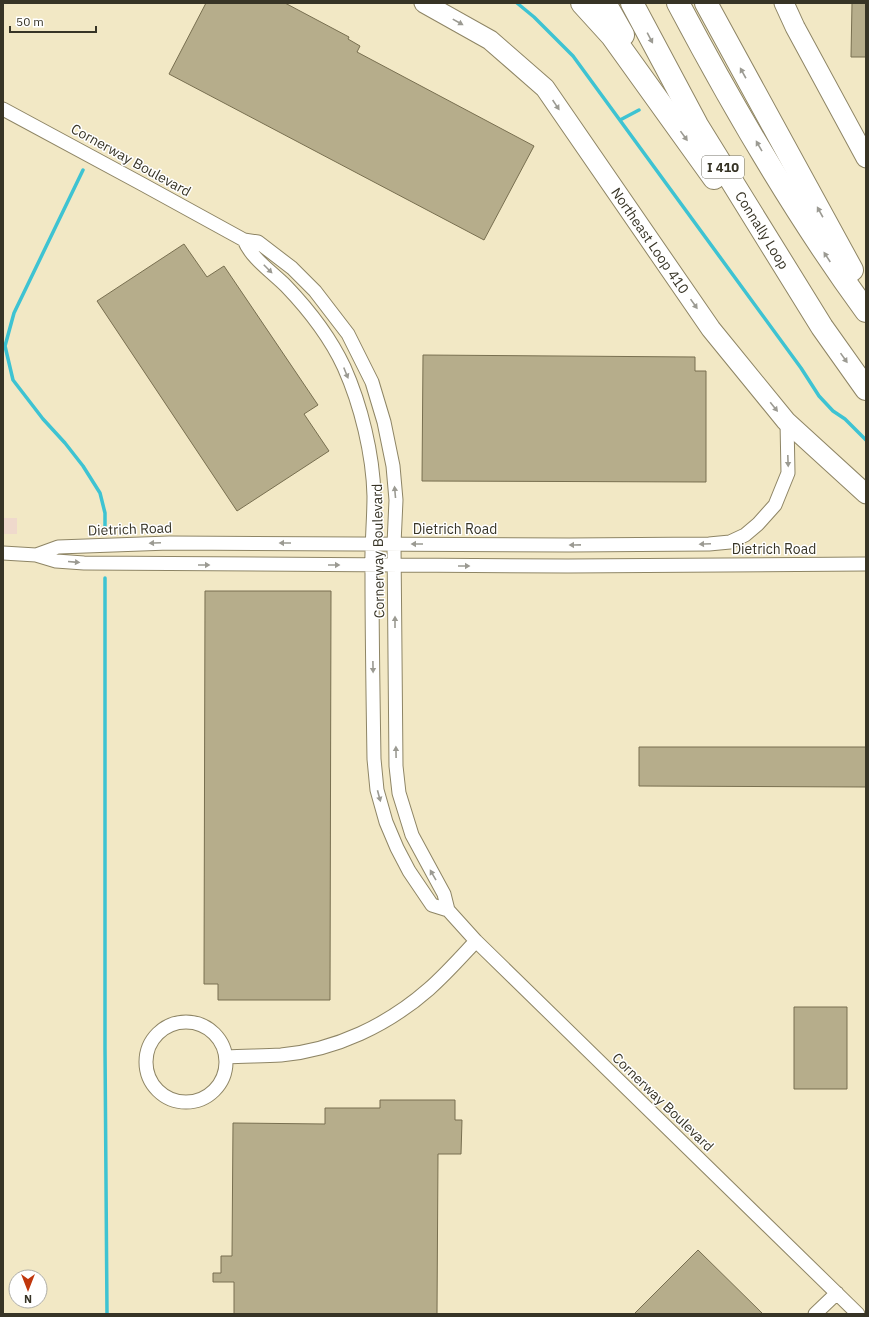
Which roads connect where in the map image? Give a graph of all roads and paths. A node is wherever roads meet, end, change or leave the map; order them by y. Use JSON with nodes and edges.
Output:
{"nodes":[{"id":1,"x":424,"y":3,"type":"edge"},
{"id":2,"x":582,"y":3,"type":"edge"},
{"id":3,"x":606,"y":3,"type":"edge"},
{"id":4,"x":632,"y":3,"type":"edge"},
{"id":5,"x":678,"y":3,"type":"edge"},
{"id":6,"x":784,"y":3,"type":"edge"},
{"id":7,"x":707,"y":5,"type":"edge"},
{"id":8,"x":661,"y":104,"type":"junction"},
{"id":9,"x":3,"y":109,"type":"edge"},
{"id":10,"x":866,"y":158,"type":"edge"},
{"id":11,"x":244,"y":240,"type":"junction"},
{"id":12,"x":866,"y":296,"type":"edge"},
{"id":13,"x":866,"y":312,"type":"edge"},
{"id":14,"x":822,"y":327,"type":"junction"},
{"id":15,"x":866,"y":389,"type":"edge"},
{"id":16,"x":787,"y":422,"type":"junction"},
{"id":17,"x":866,"y":494,"type":"edge"},
{"id":18,"x":730,"y":542,"type":"junction"},
{"id":19,"x":372,"y":544,"type":"junction"},
{"id":20,"x":394,"y":544,"type":"junction"},
{"id":21,"x":3,"y":553,"type":"edge"},
{"id":22,"x":36,"y":555,"type":"junction"},
{"id":23,"x":866,"y":564,"type":"edge"},
{"id":24,"x":372,"y":565,"type":"junction"},
{"id":25,"x":731,"y":565,"type":"junction"},
{"id":26,"x":395,"y":566,"type":"junction"},
{"id":27,"x":448,"y":910,"type":"junction"},
{"id":28,"x":476,"y":941,"type":"junction"},
{"id":29,"x":226,"y":1057,"type":"junction"},
{"id":30,"x":837,"y":1293,"type":"junction"},
{"id":31,"x":815,"y":1314,"type":"edge"},
{"id":32,"x":858,"y":1314,"type":"edge"}],
"edges":[{"from":1,"to":16,"type":"main road","name":"Northeast Loop 410","one_way":true},
{"from":2,"to":8,"type":"highway"},
{"from":3,"to":8,"type":"highway"},
{"from":4,"to":14,"type":"highway","name":"Connally Loop","number":"I 410","one_way":true},
{"from":13,"to":5,"type":"highway","number":"I 410","one_way":true},
{"from":6,"to":10,"type":"main road"},
{"from":12,"to":7,"type":"highway","one_way":true},
{"from":8,"to":14,"type":"highway","one_way":true},
{"from":9,"to":11,"type":"street","name":"Cornerway Boulevard"},
{"from":11,"to":19,"type":"street","name":"Cornerway Boulevard","one_way":true},
{"from":20,"to":11,"type":"street","name":"Cornerway Boulevard","one_way":true},
{"from":14,"to":15,"type":"highway","name":"Connally Loop","number":"I 410","one_way":true},
{"from":16,"to":17,"type":"main road","name":"Northeast Loop 410"},
{"from":16,"to":18,"type":"street","name":"Dietrich Road","one_way":true},
{"from":18,"to":20,"type":"street","name":"Dietrich Road","one_way":true},
{"from":18,"to":25,"type":"street"},
{"from":19,"to":20,"type":"street","name":"Dietrich Road"},
{"from":19,"to":22,"type":"street","name":"Dietrich Road","one_way":true},
{"from":19,"to":24,"type":"street","name":"Cornerway Boulevard"},
{"from":20,"to":26,"type":"street","name":"Cornerway Boulevard"},
{"from":21,"to":22,"type":"street","name":"Dietrich Road"},
{"from":22,"to":24,"type":"street","name":"Dietrich Road","one_way":true},
{"from":23,"to":25,"type":"street","name":"Dietrich Road"},
{"from":24,"to":26,"type":"street","name":"Dietrich Road"},
{"from":24,"to":27,"type":"street","name":"Cornerway Boulevard","one_way":true},
{"from":26,"to":25,"type":"street","name":"Dietrich Road","one_way":true},
{"from":27,"to":26,"type":"street","name":"Cornerway Boulevard","one_way":true},
{"from":27,"to":28,"type":"street","name":"Cornerway Boulevard"},
{"from":28,"to":29,"type":"street"},
{"from":28,"to":30,"type":"street","name":"Cornerway Boulevard"},
{"from":29,"to":29,"type":"street"},
{"from":30,"to":31,"type":"street"},
{"from":30,"to":32,"type":"street","name":"Cornerway Boulevard"}]}
